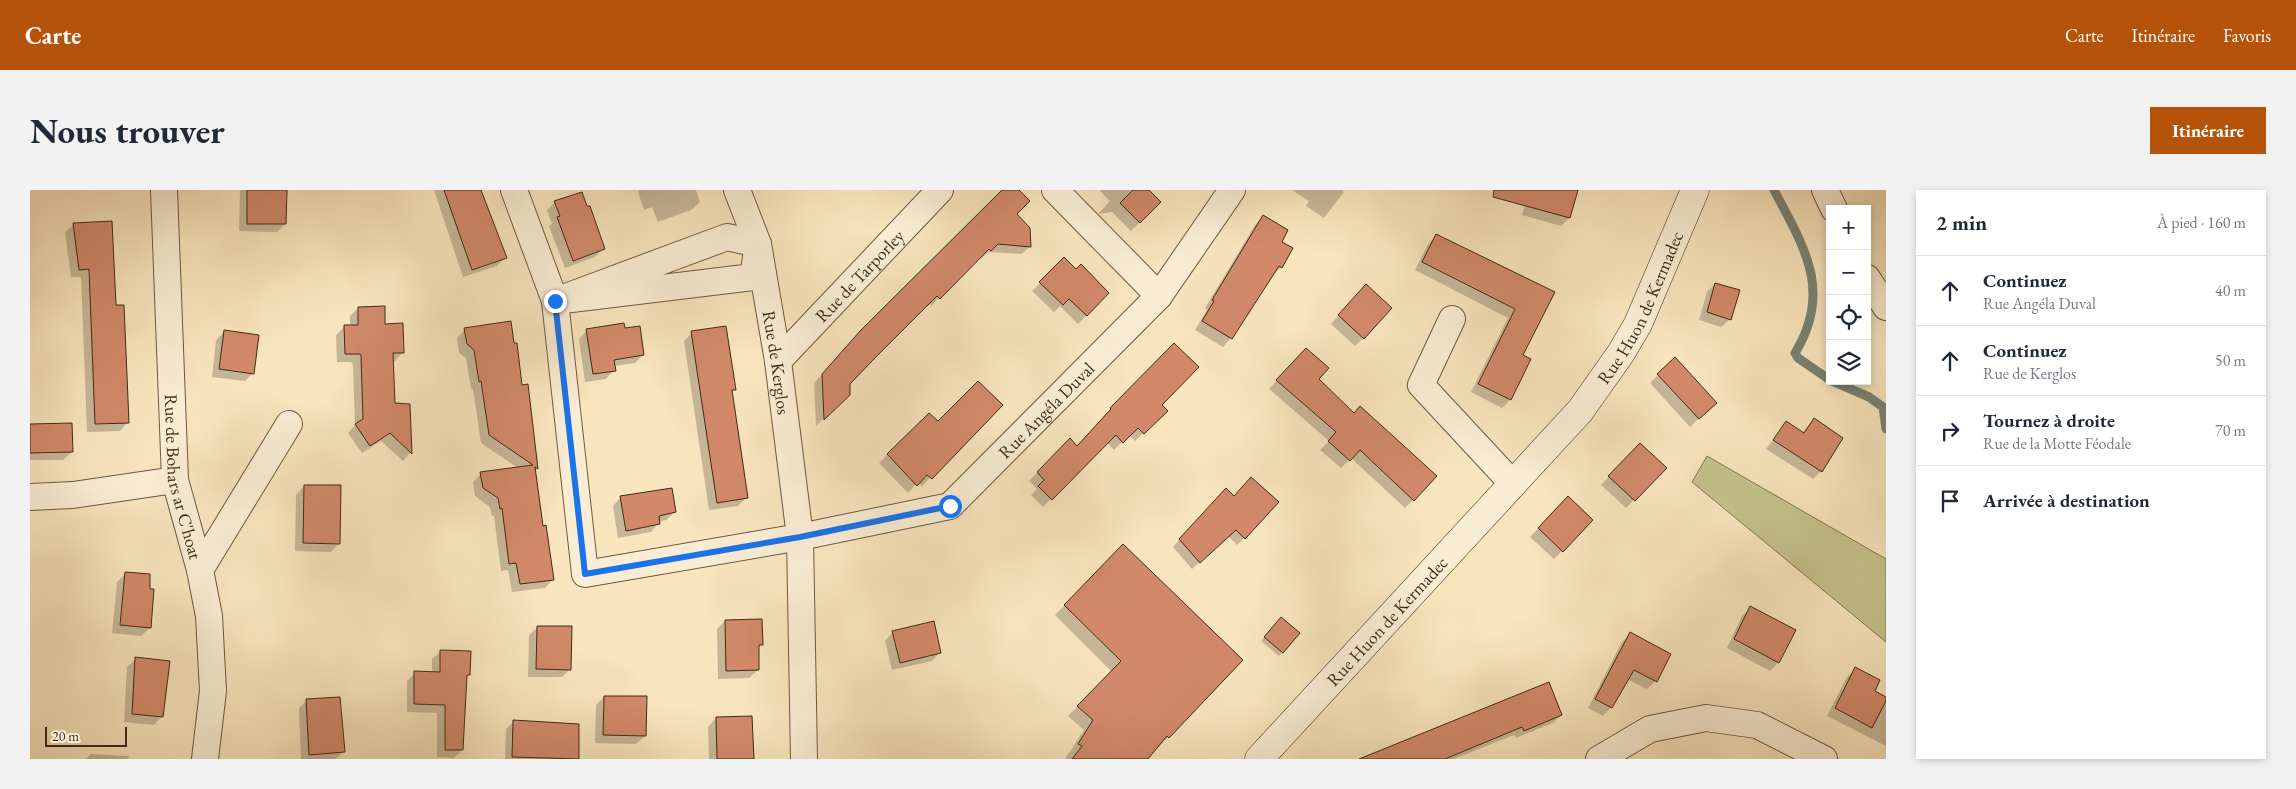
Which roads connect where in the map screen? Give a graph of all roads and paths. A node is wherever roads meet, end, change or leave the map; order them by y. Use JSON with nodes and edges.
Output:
{"nodes":[{"id":1,"x":164,"y":190,"type":"edge"},
{"id":2,"x":514,"y":190,"type":"edge"},
{"id":3,"x":737,"y":190,"type":"edge"},
{"id":4,"x":940,"y":190,"type":"edge"},
{"id":5,"x":1056,"y":190,"type":"edge"},
{"id":6,"x":1232,"y":190,"type":"edge"},
{"id":7,"x":1695,"y":190,"type":"edge"},
{"id":8,"x":1825,"y":190,"type":"edge"},
{"id":9,"x":1832,"y":205,"type":"edge"},
{"id":10,"x":758,"y":244,"type":"junction"},
{"id":11,"x":1871,"y":284,"type":"edge"},
{"id":12,"x":1159,"y":296,"type":"junction"},
{"id":13,"x":555,"y":301,"type":"junction"},
{"id":14,"x":1886,"y":307,"type":"edge"},
{"id":15,"x":1452,"y":319,"type":"dead end"},
{"id":16,"x":778,"y":361,"type":"junction"},
{"id":17,"x":289,"y":424,"type":"dead end"},
{"id":18,"x":176,"y":480,"type":"junction"},
{"id":19,"x":1513,"y":484,"type":"junction"},
{"id":20,"x":30,"y":497,"type":"edge"},
{"id":21,"x":800,"y":537,"type":"junction"},
{"id":22,"x":200,"y":570,"type":"junction"},
{"id":23,"x":205,"y":759,"type":"edge"},
{"id":24,"x":804,"y":759,"type":"edge"},
{"id":25,"x":1259,"y":759,"type":"edge"},
{"id":26,"x":1599,"y":759,"type":"edge"},
{"id":27,"x":1824,"y":759,"type":"edge"}],
"edges":[{"from":1,"to":18,"type":"street","name":"Rue de Bohars ar C'hoat"},
{"from":2,"to":13,"type":"street"},
{"from":3,"to":10,"type":"street","name":"Rue de Kerglos"},
{"from":4,"to":16,"type":"street","name":"Rue de Tarporley"},
{"from":5,"to":12,"type":"street"},
{"from":6,"to":12,"type":"street","name":"Rue Angéla Duval"},
{"from":7,"to":19,"type":"street","name":"Rue Huon de Kermadec"},
{"from":8,"to":9,"type":"street"},
{"from":10,"to":13,"type":"street"},
{"from":10,"to":13,"type":"street"},
{"from":10,"to":16,"type":"street","name":"Rue de Kerglos"},
{"from":11,"to":14,"type":"street"},
{"from":12,"to":21,"type":"street","name":"Rue Angéla Duval"},
{"from":13,"to":21,"type":"street"},
{"from":15,"to":19,"type":"street"},
{"from":16,"to":21,"type":"street","name":"Rue de Kerglos"},
{"from":17,"to":22,"type":"street"},
{"from":18,"to":20,"type":"street"},
{"from":18,"to":22,"type":"street","name":"Rue de Bohars ar C'hoat"},
{"from":19,"to":25,"type":"street","name":"Rue Huon de Kermadec"},
{"from":21,"to":24,"type":"street","name":"Rue de Kerglos"},
{"from":22,"to":23,"type":"street","name":"Rue de Bohars ar C'hoat"},
{"from":26,"to":27,"type":"street"}]}
